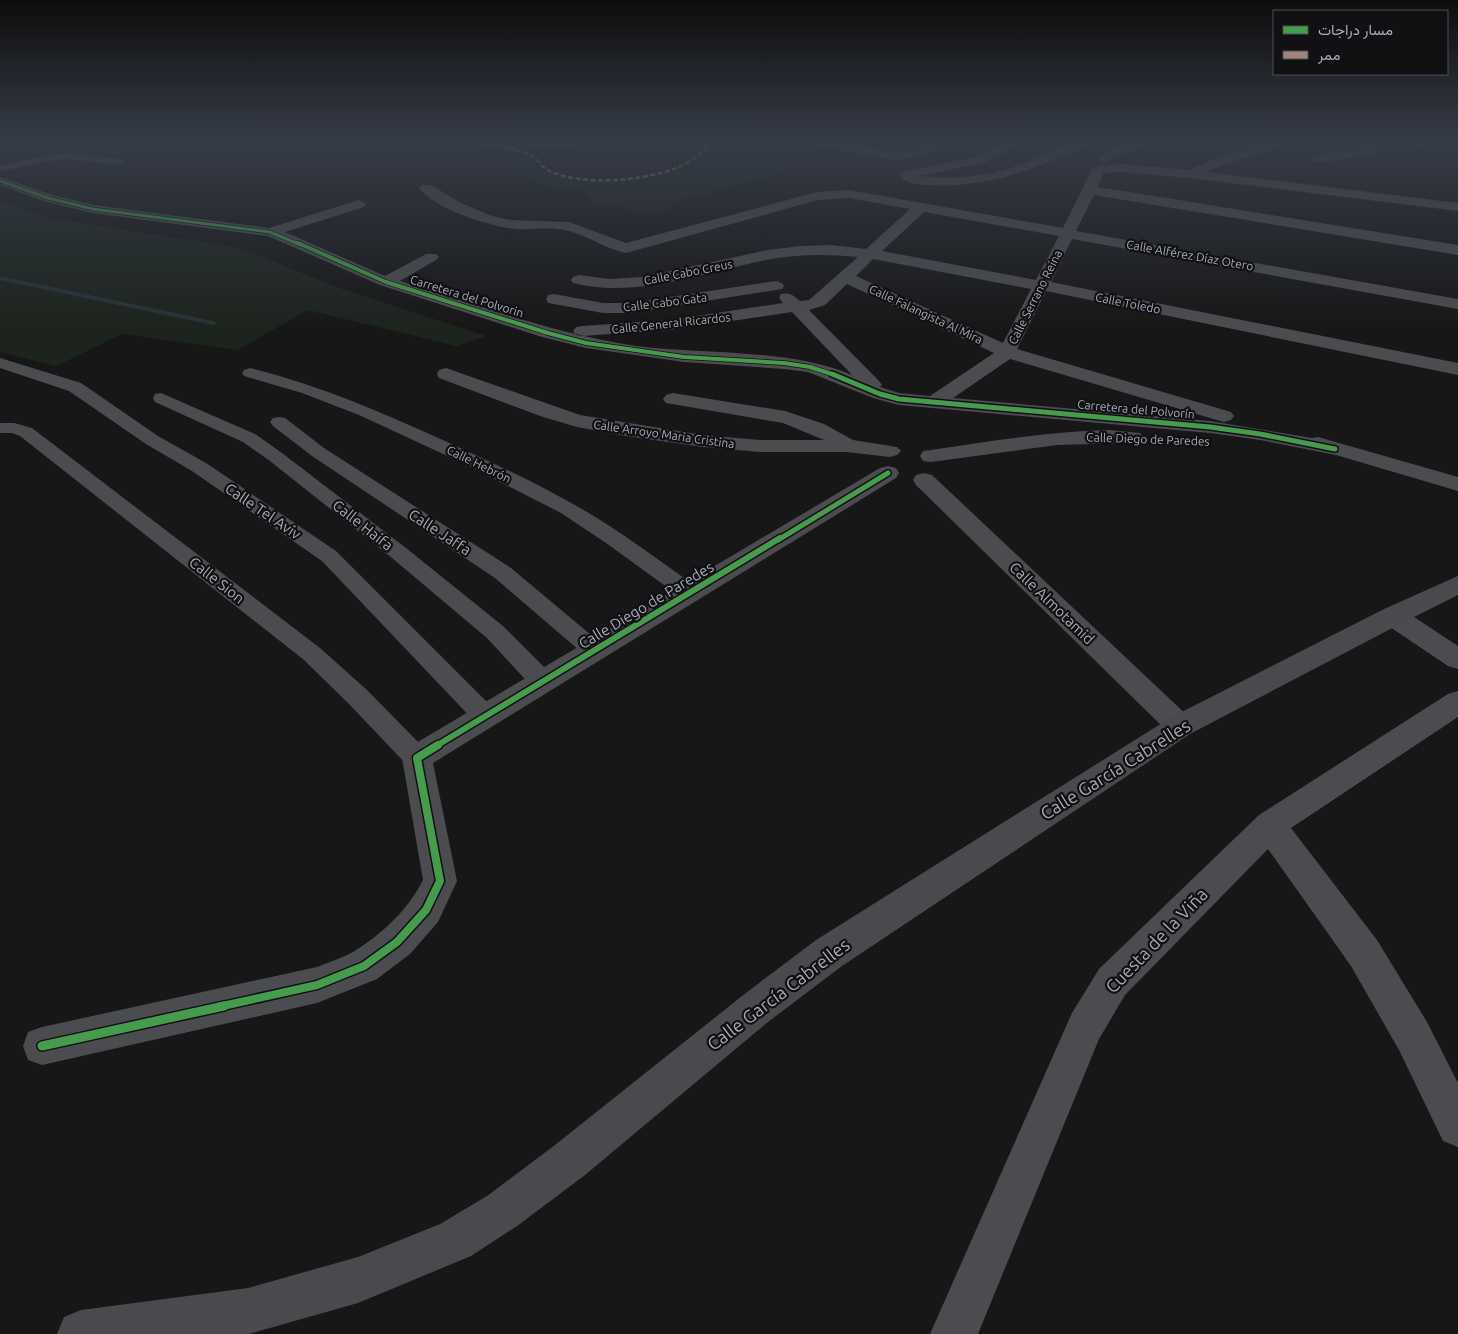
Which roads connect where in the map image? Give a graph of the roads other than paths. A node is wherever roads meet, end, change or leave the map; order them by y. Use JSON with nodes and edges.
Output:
{"nodes":[{"id":1,"x":65,"y":202,"type":"edge"},
{"id":2,"x":448,"y":202,"type":"edge"},
{"id":3,"x":795,"y":202,"type":"edge"},
{"id":4,"x":895,"y":202,"type":"edge"},
{"id":5,"x":1084,"y":202,"type":"edge"},
{"id":6,"x":1165,"y":202,"type":"edge"},
{"id":7,"x":1419,"y":202,"type":"edge"},
{"id":8,"x":359,"y":204,"type":"dead end"},
{"id":9,"x":921,"y":207,"type":"junction"},
{"id":10,"x":1458,"y":207,"type":"edge"},
{"id":11,"x":270,"y":232,"type":"junction"},
{"id":12,"x":1068,"y":233,"type":"junction"},
{"id":13,"x":796,"y":249,"type":"joint"},
{"id":14,"x":1458,"y":250,"type":"edge"},
{"id":15,"x":870,"y":254,"type":"junction"},
{"id":16,"x":431,"y":257,"type":"dead end"},
{"id":17,"x":751,"y":259,"type":"junction"},
{"id":18,"x":846,"y":276,"type":"junction"},
{"id":19,"x":579,"y":280,"type":"dead end"},
{"id":20,"x":386,"y":282,"type":"junction"},
{"id":21,"x":1041,"y":285,"type":"junction"},
{"id":22,"x":776,"y":286,"type":"junction"},
{"id":23,"x":554,"y":299,"type":"dead end"},
{"id":24,"x":1458,"y":304,"type":"edge"},
{"id":25,"x":801,"y":312,"type":"junction"},
{"id":26,"x":548,"y":333,"type":"junction"},
{"id":27,"x":1007,"y":352,"type":"junction"},
{"id":28,"x":0,"y":363,"type":"edge"},
{"id":29,"x":784,"y":363,"type":"junction"},
{"id":30,"x":1458,"y":369,"type":"edge"},
{"id":31,"x":250,"y":373,"type":"dead end"},
{"id":32,"x":446,"y":374,"type":"dead end"},
{"id":33,"x":880,"y":394,"type":"junction"},
{"id":34,"x":161,"y":398,"type":"dead end"},
{"id":35,"x":673,"y":399,"type":"dead end"},
{"id":36,"x":934,"y":403,"type":"junction"},
{"id":37,"x":0,"y":428,"type":"edge"},
{"id":38,"x":249,"y":438,"type":"junction"},
{"id":39,"x":847,"y":446,"type":"junction"},
{"id":40,"x":1336,"y":449,"type":"junction"},
{"id":41,"x":909,"y":460,"type":"junction"},
{"id":42,"x":1458,"y":484,"type":"edge"},
{"id":43,"x":1458,"y":586,"type":"edge"},
{"id":44,"x":690,"y":592,"type":"junction"},
{"id":45,"x":1393,"y":616,"type":"junction"},
{"id":46,"x":595,"y":651,"type":"junction"},
{"id":47,"x":1458,"y":659,"type":"edge"},
{"id":48,"x":543,"y":682,"type":"junction"},
{"id":49,"x":1458,"y":702,"type":"edge"},
{"id":50,"x":486,"y":717,"type":"junction"},
{"id":51,"x":1180,"y":726,"type":"junction"},
{"id":52,"x":417,"y":758,"type":"junction"},
{"id":53,"x":1270,"y":825,"type":"junction"},
{"id":54,"x":42,"y":1046,"type":"dead end"},
{"id":55,"x":1458,"y":1126,"type":"edge"},
{"id":56,"x":81,"y":1334,"type":"edge"},
{"id":57,"x":954,"y":1334,"type":"edge"}],
"edges":[{"from":1,"to":11,"type":"street","name":"Carretera del Polvorin"},
{"from":2,"to":3,"type":"street","name":"Calle Alférez Díaz Otero"},
{"from":4,"to":9,"type":"street","name":"Calle Alférez Díaz Otero"},
{"from":5,"to":12,"type":"street","name":"Calle Serrano Reina"},
{"from":6,"to":14,"type":"street"},
{"from":7,"to":10,"type":"street"},
{"from":8,"to":11,"type":"street"},
{"from":9,"to":12,"type":"street","name":"Calle Alférez Díaz Otero"},
{"from":9,"to":15,"type":"street","name":"Calle General Ricardos"},
{"from":11,"to":20,"type":"street","name":"Carretera del Polvorin"},
{"from":12,"to":21,"type":"street","name":"Calle Serrano Reina"},
{"from":12,"to":24,"type":"street","name":"Calle Alférez Díaz Otero"},
{"from":13,"to":15,"type":"street","name":"Calle Toledo"},
{"from":13,"to":17,"type":"street","name":"Calle Cabo Creus"},
{"from":15,"to":18,"type":"street","name":"Calle General Ricardos"},
{"from":15,"to":21,"type":"street","name":"Calle Toledo"},
{"from":16,"to":20,"type":"street"},
{"from":17,"to":19,"type":"street","name":"Calle Cabo Creus"},
{"from":17,"to":22,"type":"street"},
{"from":18,"to":25,"type":"street","name":"Calle General Ricardos"},
{"from":18,"to":27,"type":"street","name":"Calle Falangista Al Mira"},
{"from":20,"to":26,"type":"street","name":"Carretera del Polvorin"},
{"from":21,"to":27,"type":"street","name":"Calle Serrano Reina"},
{"from":21,"to":30,"type":"street","name":"Calle Toledo"},
{"from":22,"to":23,"type":"street","name":"Calle Cabo Gata"},
{"from":22,"to":25,"type":"street"},
{"from":25,"to":26,"type":"street","name":"Calle General Ricardos"},
{"from":25,"to":29,"type":"street"},
{"from":25,"to":33,"type":"street"},
{"from":26,"to":29,"type":"street","name":"Carretera del Polvorin"},
{"from":27,"to":36,"type":"street","name":"Calle Serrano Reina"},
{"from":27,"to":40,"type":"street","name":"Calle Falangista Al Mira"},
{"from":28,"to":50,"type":"lane","name":"Calle Tel Aviv"},
{"from":29,"to":33,"type":"street","name":"Carretera del Polvorin"},
{"from":31,"to":44,"type":"lane","name":"Calle Hebrón"},
{"from":32,"to":39,"type":"street","name":"Calle Arroyo Maria Cristina"},
{"from":33,"to":36,"type":"street","name":"Carretera del Polvorin"},
{"from":34,"to":38,"type":"lane","name":"Calle Haifa"},
{"from":35,"to":39,"type":"street"},
{"from":36,"to":40,"type":"street","name":"Carretera del Polvorín"},
{"from":37,"to":52,"type":"lane","name":"Calle Sion"},
{"from":38,"to":46,"type":"lane","name":"Calle Jaffa"},
{"from":38,"to":48,"type":"lane","name":"Calle Haifa"},
{"from":39,"to":41,"type":"street","name":"Calle Arroyo Maria Cristina"},
{"from":40,"to":41,"type":"street","name":"Calle Diego de Paredes"},
{"from":40,"to":42,"type":"street"},
{"from":41,"to":44,"type":"street","name":"Calle Diego de Paredes"},
{"from":41,"to":51,"type":"street","name":"Calle Almotamid"},
{"from":43,"to":45,"type":"main road","name":"Calle García Cabrelles"},
{"from":44,"to":46,"type":"street","name":"Calle Diego de Paredes"},
{"from":45,"to":47,"type":"street"},
{"from":45,"to":51,"type":"main road","name":"Calle García Cabrelles"},
{"from":46,"to":48,"type":"street","name":"Calle Diego de Paredes"},
{"from":48,"to":50,"type":"street","name":"Calle Diego de Paredes"},
{"from":49,"to":53,"type":"street","name":"Cuesta de la Viña"},
{"from":50,"to":52,"type":"street","name":"Calle Diego de Paredes"},
{"from":51,"to":56,"type":"main road","name":"Calle García Cabrelles"},
{"from":52,"to":54,"type":"street"},
{"from":53,"to":55,"type":"street"},
{"from":53,"to":57,"type":"street","name":"Cuesta de la Viña"}]}
